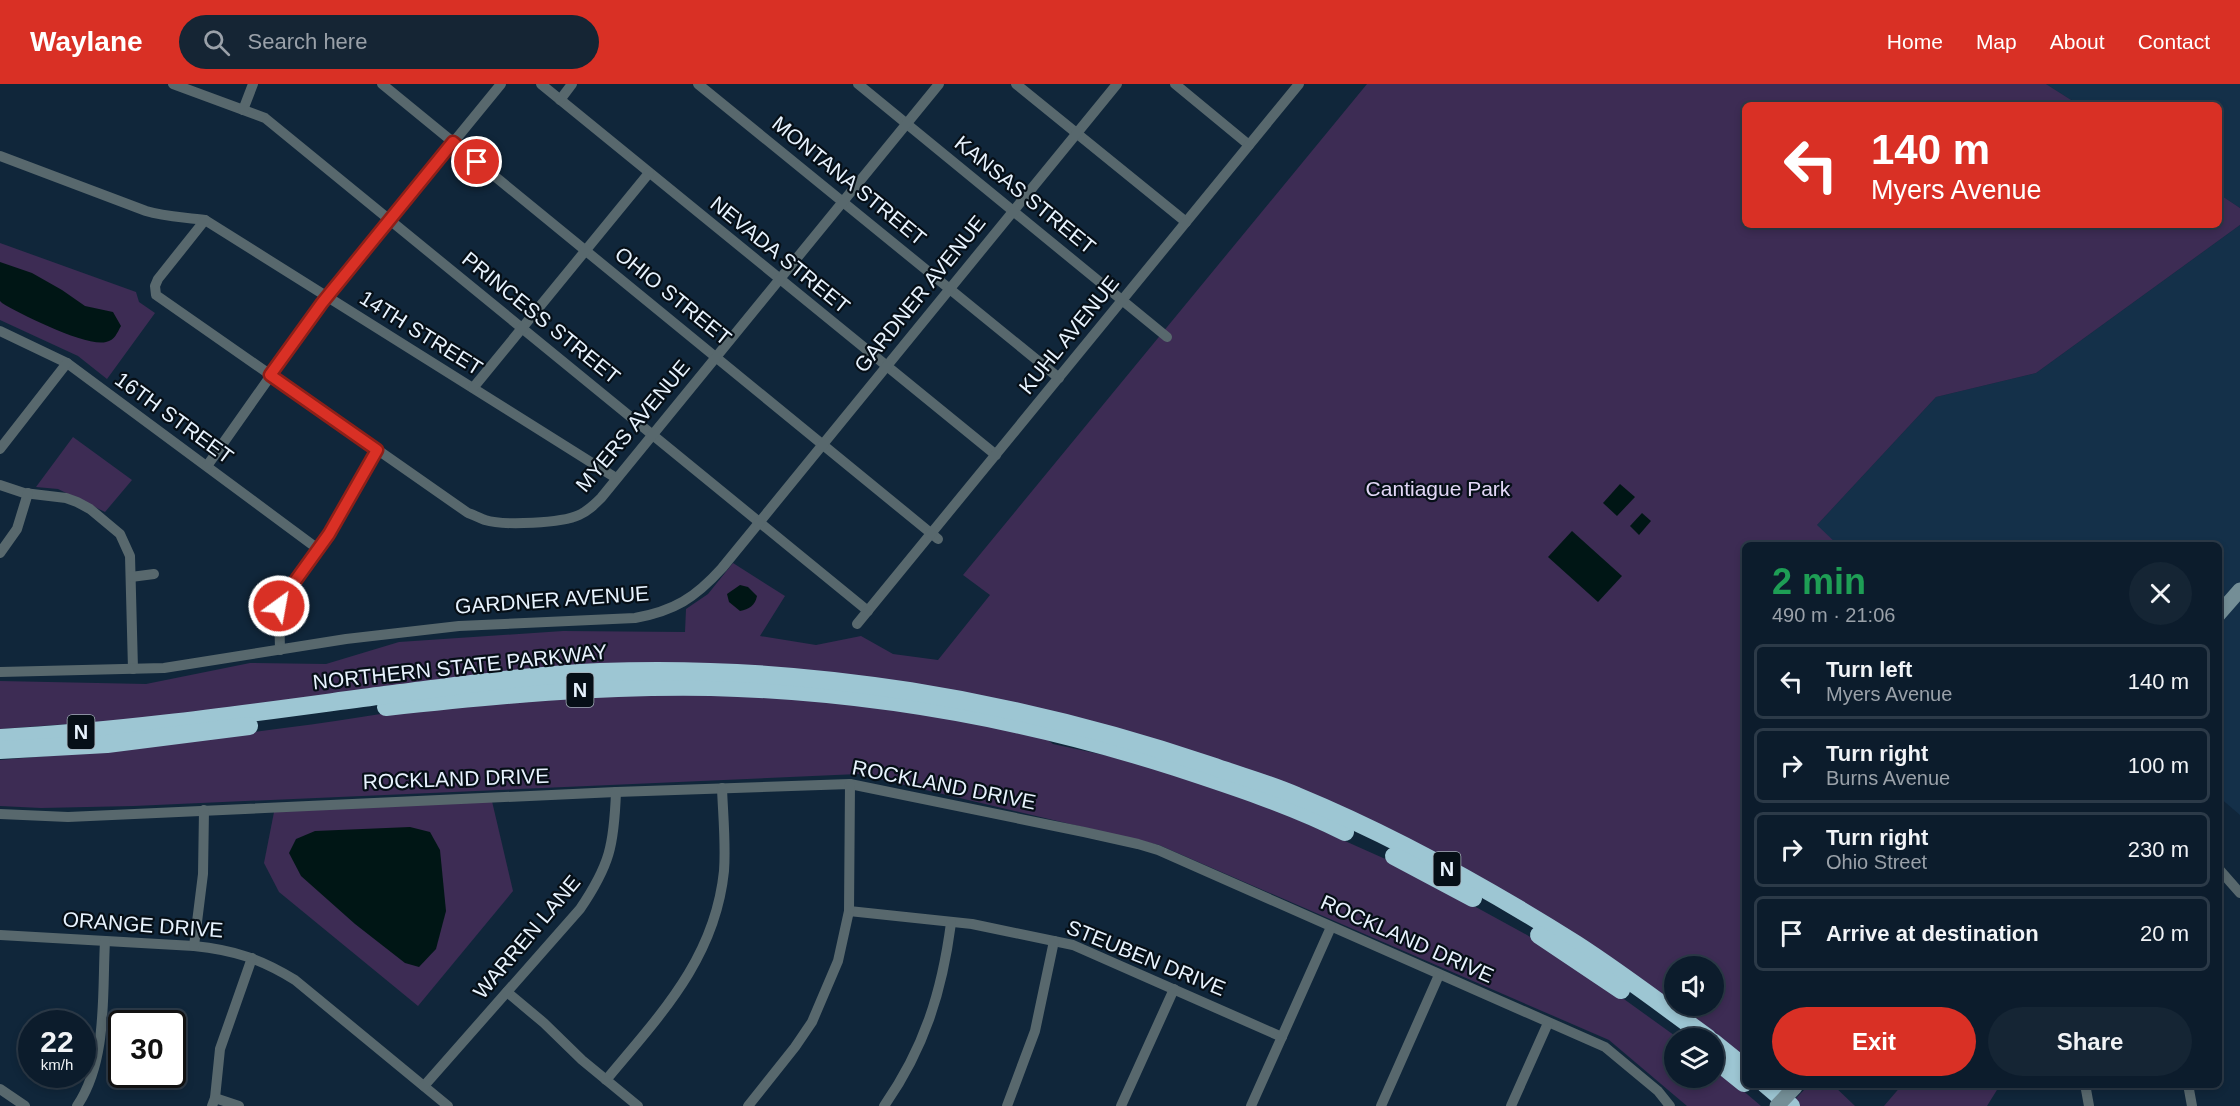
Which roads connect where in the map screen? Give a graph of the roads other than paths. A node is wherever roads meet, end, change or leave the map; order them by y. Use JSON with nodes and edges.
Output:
{"nodes":[{"id":1,"x":173,"y":84,"type":"edge"},
{"id":2,"x":253,"y":84,"type":"edge"},
{"id":3,"x":382,"y":84,"type":"edge"},
{"id":4,"x":501,"y":84,"type":"edge"},
{"id":5,"x":541,"y":84,"type":"edge"},
{"id":6,"x":572,"y":84,"type":"edge"},
{"id":7,"x":698,"y":84,"type":"edge"},
{"id":8,"x":858,"y":84,"type":"edge"},
{"id":9,"x":939,"y":84,"type":"edge"},
{"id":10,"x":1017,"y":84,"type":"edge"},
{"id":11,"x":1117,"y":84,"type":"edge"},
{"id":12,"x":1175,"y":84,"type":"edge"},
{"id":13,"x":1299,"y":84,"type":"edge"},
{"id":14,"x":560,"y":99,"type":"junction"},
{"id":15,"x":243,"y":110,"type":"junction"},
{"id":16,"x":906,"y":124,"type":"junction"},
{"id":17,"x":1077,"y":133,"type":"junction"},
{"id":18,"x":453,"y":142,"type":"junction"},
{"id":19,"x":1249,"y":145,"type":"junction"},
{"id":20,"x":0,"y":156,"type":"edge"},
{"id":21,"x":649,"y":172,"type":"junction"},
{"id":22,"x":843,"y":201,"type":"junction"},
{"id":23,"x":1013,"y":211,"type":"junction"},
{"id":24,"x":205,"y":220,"type":"junction"},
{"id":25,"x":390,"y":220,"type":"junction"},
{"id":26,"x":1186,"y":222,"type":"junction"},
{"id":27,"x":586,"y":250,"type":"junction"},
{"id":28,"x":779,"y":279,"type":"junction"},
{"id":29,"x":950,"y":289,"type":"junction"},
{"id":30,"x":327,"y":297,"type":"junction"},
{"id":31,"x":1122,"y":300,"type":"junction"},
{"id":32,"x":522,"y":328,"type":"junction"},
{"id":33,"x":0,"y":331,"type":"edge"},
{"id":34,"x":1167,"y":337,"type":"dead end"},
{"id":35,"x":716,"y":357,"type":"junction"},
{"id":36,"x":67,"y":363,"type":"junction"},
{"id":37,"x":886,"y":366,"type":"junction"},
{"id":38,"x":270,"y":375,"type":"junction"},
{"id":39,"x":1059,"y":378,"type":"junction"},
{"id":40,"x":473,"y":388,"type":"junction"},
{"id":41,"x":652,"y":434,"type":"junction"},
{"id":42,"x":823,"y":444,"type":"junction"},
{"id":43,"x":0,"y":449,"type":"edge"},
{"id":44,"x":377,"y":450,"type":"junction"},
{"id":45,"x":996,"y":455,"type":"junction"},
{"id":46,"x":207,"y":466,"type":"junction"},
{"id":47,"x":616,"y":478,"type":"junction"},
{"id":48,"x":0,"y":485,"type":"edge"},
{"id":49,"x":28,"y":494,"type":"junction"},
{"id":50,"x":760,"y":522,"type":"junction"},
{"id":51,"x":935,"y":536,"type":"junction"},
{"id":52,"x":318,"y":549,"type":"junction"},
{"id":53,"x":0,"y":553,"type":"edge"},
{"id":54,"x":154,"y":574,"type":"dead end"},
{"id":55,"x":131,"y":577,"type":"junction"},
{"id":56,"x":2240,"y":590,"type":"edge"},
{"id":57,"x":2222,"y":610,"type":"edge"},
{"id":58,"x":868,"y":611,"type":"junction"},
{"id":59,"x":857,"y":624,"type":"dead end"},
{"id":60,"x":280,"y":650,"type":"junction"},
{"id":61,"x":133,"y":669,"type":"junction"},
{"id":62,"x":0,"y":672,"type":"edge"},
{"id":63,"x":0,"y":738,"type":"edge"},
{"id":64,"x":1120,"y":743,"type":"junction"},
{"id":65,"x":0,"y":750,"type":"edge"},
{"id":66,"x":1157,"y":755,"type":"junction"},
{"id":67,"x":850,"y":784,"type":"junction"},
{"id":68,"x":722,"y":788,"type":"junction"},
{"id":69,"x":616,"y":792,"type":"junction"},
{"id":70,"x":204,"y":810,"type":"junction"},
{"id":71,"x":0,"y":814,"type":"edge"},
{"id":72,"x":2222,"y":873,"type":"edge"},
{"id":73,"x":2240,"y":893,"type":"edge"},
{"id":74,"x":849,"y":911,"type":"junction"},
{"id":75,"x":951,"y":923,"type":"junction"},
{"id":76,"x":1331,"y":927,"type":"junction"},
{"id":77,"x":0,"y":935,"type":"edge"},
{"id":78,"x":105,"y":941,"type":"junction"},
{"id":79,"x":1054,"y":941,"type":"junction"},
{"id":80,"x":194,"y":946,"type":"junction"},
{"id":81,"x":252,"y":957,"type":"junction"},
{"id":82,"x":1440,"y":975,"type":"junction"},
{"id":83,"x":1174,"y":989,"type":"junction"},
{"id":84,"x":507,"y":992,"type":"junction"},
{"id":85,"x":1548,"y":1023,"type":"junction"},
{"id":86,"x":1675,"y":1028,"type":"edge"},
{"id":87,"x":1694,"y":1028,"type":"edge"},
{"id":88,"x":1282,"y":1037,"type":"junction"},
{"id":89,"x":1724,"y":1051,"type":"edge"},
{"id":90,"x":1742,"y":1064,"type":"edge"},
{"id":91,"x":1724,"y":1067,"type":"edge"},
{"id":92,"x":606,"y":1080,"type":"junction"},
{"id":93,"x":1742,"y":1082,"type":"edge"},
{"id":94,"x":424,"y":1086,"type":"junction"},
{"id":95,"x":1750,"y":1088,"type":"edge"},
{"id":96,"x":1771,"y":1088,"type":"edge"},
{"id":97,"x":1794,"y":1088,"type":"edge"},
{"id":98,"x":2086,"y":1088,"type":"edge"},
{"id":99,"x":2189,"y":1088,"type":"edge"},
{"id":100,"x":0,"y":1089,"type":"edge"},
{"id":101,"x":213,"y":1102,"type":"edge"},
{"id":102,"x":26,"y":1106,"type":"edge"},
{"id":103,"x":77,"y":1106,"type":"edge"},
{"id":104,"x":239,"y":1106,"type":"edge"},
{"id":105,"x":448,"y":1106,"type":"edge"},
{"id":106,"x":638,"y":1106,"type":"edge"},
{"id":107,"x":748,"y":1106,"type":"edge"},
{"id":108,"x":884,"y":1106,"type":"edge"},
{"id":109,"x":1007,"y":1106,"type":"edge"},
{"id":110,"x":1121,"y":1106,"type":"edge"},
{"id":111,"x":1251,"y":1106,"type":"edge"},
{"id":112,"x":1381,"y":1106,"type":"edge"},
{"id":113,"x":1511,"y":1106,"type":"edge"},
{"id":114,"x":1670,"y":1106,"type":"edge"},
{"id":115,"x":1772,"y":1106,"type":"edge"},
{"id":116,"x":1776,"y":1106,"type":"edge"},
{"id":117,"x":1791,"y":1106,"type":"edge"},
{"id":118,"x":2090,"y":1106,"type":"edge"},
{"id":119,"x":2192,"y":1106,"type":"edge"}],
"edges":[{"from":1,"to":15,"type":"street","name":"PRINCESS STREET"},
{"from":2,"to":15,"type":"street"},
{"from":3,"to":18,"type":"street","name":"OHIO STREET"},
{"from":4,"to":18,"type":"street"},
{"from":5,"to":14,"type":"street","name":"NEVADA STREET"},
{"from":6,"to":14,"type":"street"},
{"from":7,"to":22,"type":"street","name":"MONTANA STREET"},
{"from":8,"to":16,"type":"street","name":"KANSAS STREET"},
{"from":9,"to":16,"type":"street","name":"MYERS AVENUE"},
{"from":10,"to":17,"type":"street"},
{"from":11,"to":17,"type":"street","name":"GARDNER AVENUE"},
{"from":12,"to":19,"type":"street"},
{"from":13,"to":19,"type":"street","name":"KUHL AVENUE"},
{"from":14,"to":21,"type":"street","name":"NEVADA STREET"},
{"from":15,"to":25,"type":"street","name":"PRINCESS STREET"},
{"from":16,"to":22,"type":"street","name":"MYERS AVENUE"},
{"from":16,"to":23,"type":"street","name":"KANSAS STREET"},
{"from":17,"to":23,"type":"street","name":"GARDNER AVENUE"},
{"from":17,"to":26,"type":"street"},
{"from":18,"to":25,"type":"street"},
{"from":18,"to":27,"type":"street","name":"OHIO STREET"},
{"from":19,"to":26,"type":"street","name":"KUHL AVENUE"},
{"from":20,"to":24,"type":"street"},
{"from":21,"to":27,"type":"street"},
{"from":21,"to":28,"type":"street","name":"NEVADA STREET"},
{"from":22,"to":28,"type":"street","name":"MYERS AVENUE"},
{"from":22,"to":29,"type":"street","name":"MONTANA STREET"},
{"from":23,"to":29,"type":"street","name":"GARDNER AVENUE"},
{"from":23,"to":31,"type":"street","name":"KANSAS STREET"},
{"from":24,"to":30,"type":"street","name":"14TH STREET"},
{"from":24,"to":38,"type":"street","name":"MYERS AVENUE"},
{"from":25,"to":30,"type":"street"},
{"from":25,"to":32,"type":"street","name":"PRINCESS STREET"},
{"from":26,"to":31,"type":"street","name":"KUHL AVENUE"},
{"from":27,"to":32,"type":"street"},
{"from":27,"to":35,"type":"street","name":"OHIO STREET"},
{"from":28,"to":35,"type":"street","name":"MYERS AVENUE"},
{"from":28,"to":37,"type":"street","name":"NEVADA STREET"},
{"from":29,"to":37,"type":"street","name":"GARDNER AVENUE"},
{"from":29,"to":39,"type":"street","name":"MONTANA STREET"},
{"from":30,"to":38,"type":"street"},
{"from":30,"to":40,"type":"street","name":"14TH STREET"},
{"from":31,"to":34,"type":"street","name":"KANSAS STREET"},
{"from":31,"to":39,"type":"street","name":"KUHL AVENUE"},
{"from":32,"to":40,"type":"street"},
{"from":32,"to":41,"type":"street","name":"PRINCESS STREET"},
{"from":33,"to":36,"type":"street","name":"16TH STREET"},
{"from":35,"to":41,"type":"street","name":"MYERS AVENUE"},
{"from":35,"to":42,"type":"street","name":"OHIO STREET"},
{"from":36,"to":43,"type":"street"},
{"from":36,"to":46,"type":"street","name":"16TH STREET"},
{"from":37,"to":42,"type":"street","name":"GARDNER AVENUE"},
{"from":37,"to":45,"type":"street","name":"NEVADA STREET"},
{"from":38,"to":44,"type":"street","name":"MYERS AVENUE"},
{"from":38,"to":46,"type":"street"},
{"from":39,"to":45,"type":"street","name":"KUHL AVENUE"},
{"from":40,"to":47,"type":"street","name":"14TH STREET"},
{"from":41,"to":47,"type":"street","name":"MYERS AVENUE"},
{"from":41,"to":50,"type":"street","name":"PRINCESS STREET"},
{"from":42,"to":50,"type":"street","name":"GARDNER AVENUE"},
{"from":42,"to":51,"type":"street","name":"OHIO STREET"},
{"from":44,"to":47,"type":"street","name":"MYERS AVENUE"},
{"from":44,"to":52,"type":"street"},
{"from":45,"to":51,"type":"street","name":"KUHL AVENUE"},
{"from":46,"to":52,"type":"street","name":"16TH STREET"},
{"from":48,"to":49,"type":"street"},
{"from":49,"to":53,"type":"street"},
{"from":49,"to":55,"type":"street"},
{"from":50,"to":58,"type":"street","name":"PRINCESS STREET"},
{"from":50,"to":60,"type":"street","name":"GARDNER AVENUE"},
{"from":51,"to":58,"type":"street","name":"KUHL AVENUE"},
{"from":52,"to":60,"type":"street"},
{"from":54,"to":55,"type":"street"},
{"from":55,"to":61,"type":"street"},
{"from":56,"to":57,"type":"main road"},
{"from":58,"to":59,"type":"street","name":"KUHL AVENUE"},
{"from":60,"to":61,"type":"street","name":"GARDNER AVENUE"},
{"from":61,"to":62,"type":"street","name":"GARDNER AVENUE"},
{"from":63,"to":64,"type":"highway","name":"NORTHERN STATE PARKWAY","number":"N"},
{"from":64,"to":65,"type":"highway","name":"NORTHERN STATE PARKWAY","number":"N"},
{"from":64,"to":66,"type":"highway","name":"NORTHERN STATE PARKWAY","number":"N"},
{"from":66,"to":86,"type":"highway","name":"NORTHERN STATE PARKWAY","number":"N"},
{"from":66,"to":87,"type":"highway","name":"NORTHERN STATE PARKWAY","number":"N"},
{"from":67,"to":68,"type":"street","name":"ROCKLAND DRIVE"},
{"from":67,"to":74,"type":"street"},
{"from":67,"to":76,"type":"street","name":"ROCKLAND DRIVE"},
{"from":68,"to":69,"type":"street","name":"ROCKLAND DRIVE"},
{"from":68,"to":92,"type":"street"},
{"from":69,"to":70,"type":"street","name":"ROCKLAND DRIVE"},
{"from":69,"to":84,"type":"street","name":"WARREN LANE"},
{"from":70,"to":71,"type":"street","name":"ROCKLAND DRIVE"},
{"from":70,"to":80,"type":"street"},
{"from":72,"to":73,"type":"street"},
{"from":74,"to":75,"type":"street","name":"STEUBEN DRIVE"},
{"from":74,"to":107,"type":"street"},
{"from":75,"to":79,"type":"street","name":"STEUBEN DRIVE"},
{"from":75,"to":108,"type":"street"},
{"from":76,"to":82,"type":"street","name":"ROCKLAND DRIVE"},
{"from":76,"to":88,"type":"street"},
{"from":77,"to":78,"type":"street","name":"ORANGE DRIVE"},
{"from":78,"to":80,"type":"street","name":"ORANGE DRIVE"},
{"from":78,"to":103,"type":"street"},
{"from":79,"to":83,"type":"street","name":"STEUBEN DRIVE"},
{"from":79,"to":109,"type":"street"},
{"from":80,"to":81,"type":"street","name":"ORANGE DRIVE"},
{"from":81,"to":94,"type":"street","name":"ORANGE DRIVE"},
{"from":81,"to":101,"type":"street"},
{"from":82,"to":85,"type":"street","name":"ROCKLAND DRIVE"},
{"from":82,"to":112,"type":"street"},
{"from":83,"to":88,"type":"street","name":"STEUBEN DRIVE"},
{"from":83,"to":110,"type":"street"},
{"from":84,"to":92,"type":"street"},
{"from":84,"to":94,"type":"street","name":"WARREN LANE"},
{"from":85,"to":113,"type":"street"},
{"from":85,"to":114,"type":"street","name":"ROCKLAND DRIVE"},
{"from":88,"to":111,"type":"street"},
{"from":89,"to":90,"type":"highway"},
{"from":91,"to":93,"type":"highway"},
{"from":92,"to":106,"type":"street"},
{"from":94,"to":105,"type":"street","name":"ORANGE DRIVE"},
{"from":95,"to":115,"type":"highway"},
{"from":96,"to":117,"type":"highway"},
{"from":97,"to":116,"type":"main road","bridge":true},
{"from":98,"to":118,"type":"street"},
{"from":99,"to":119,"type":"street"},
{"from":100,"to":102,"type":"street"},
{"from":101,"to":104,"type":"street"}]}
